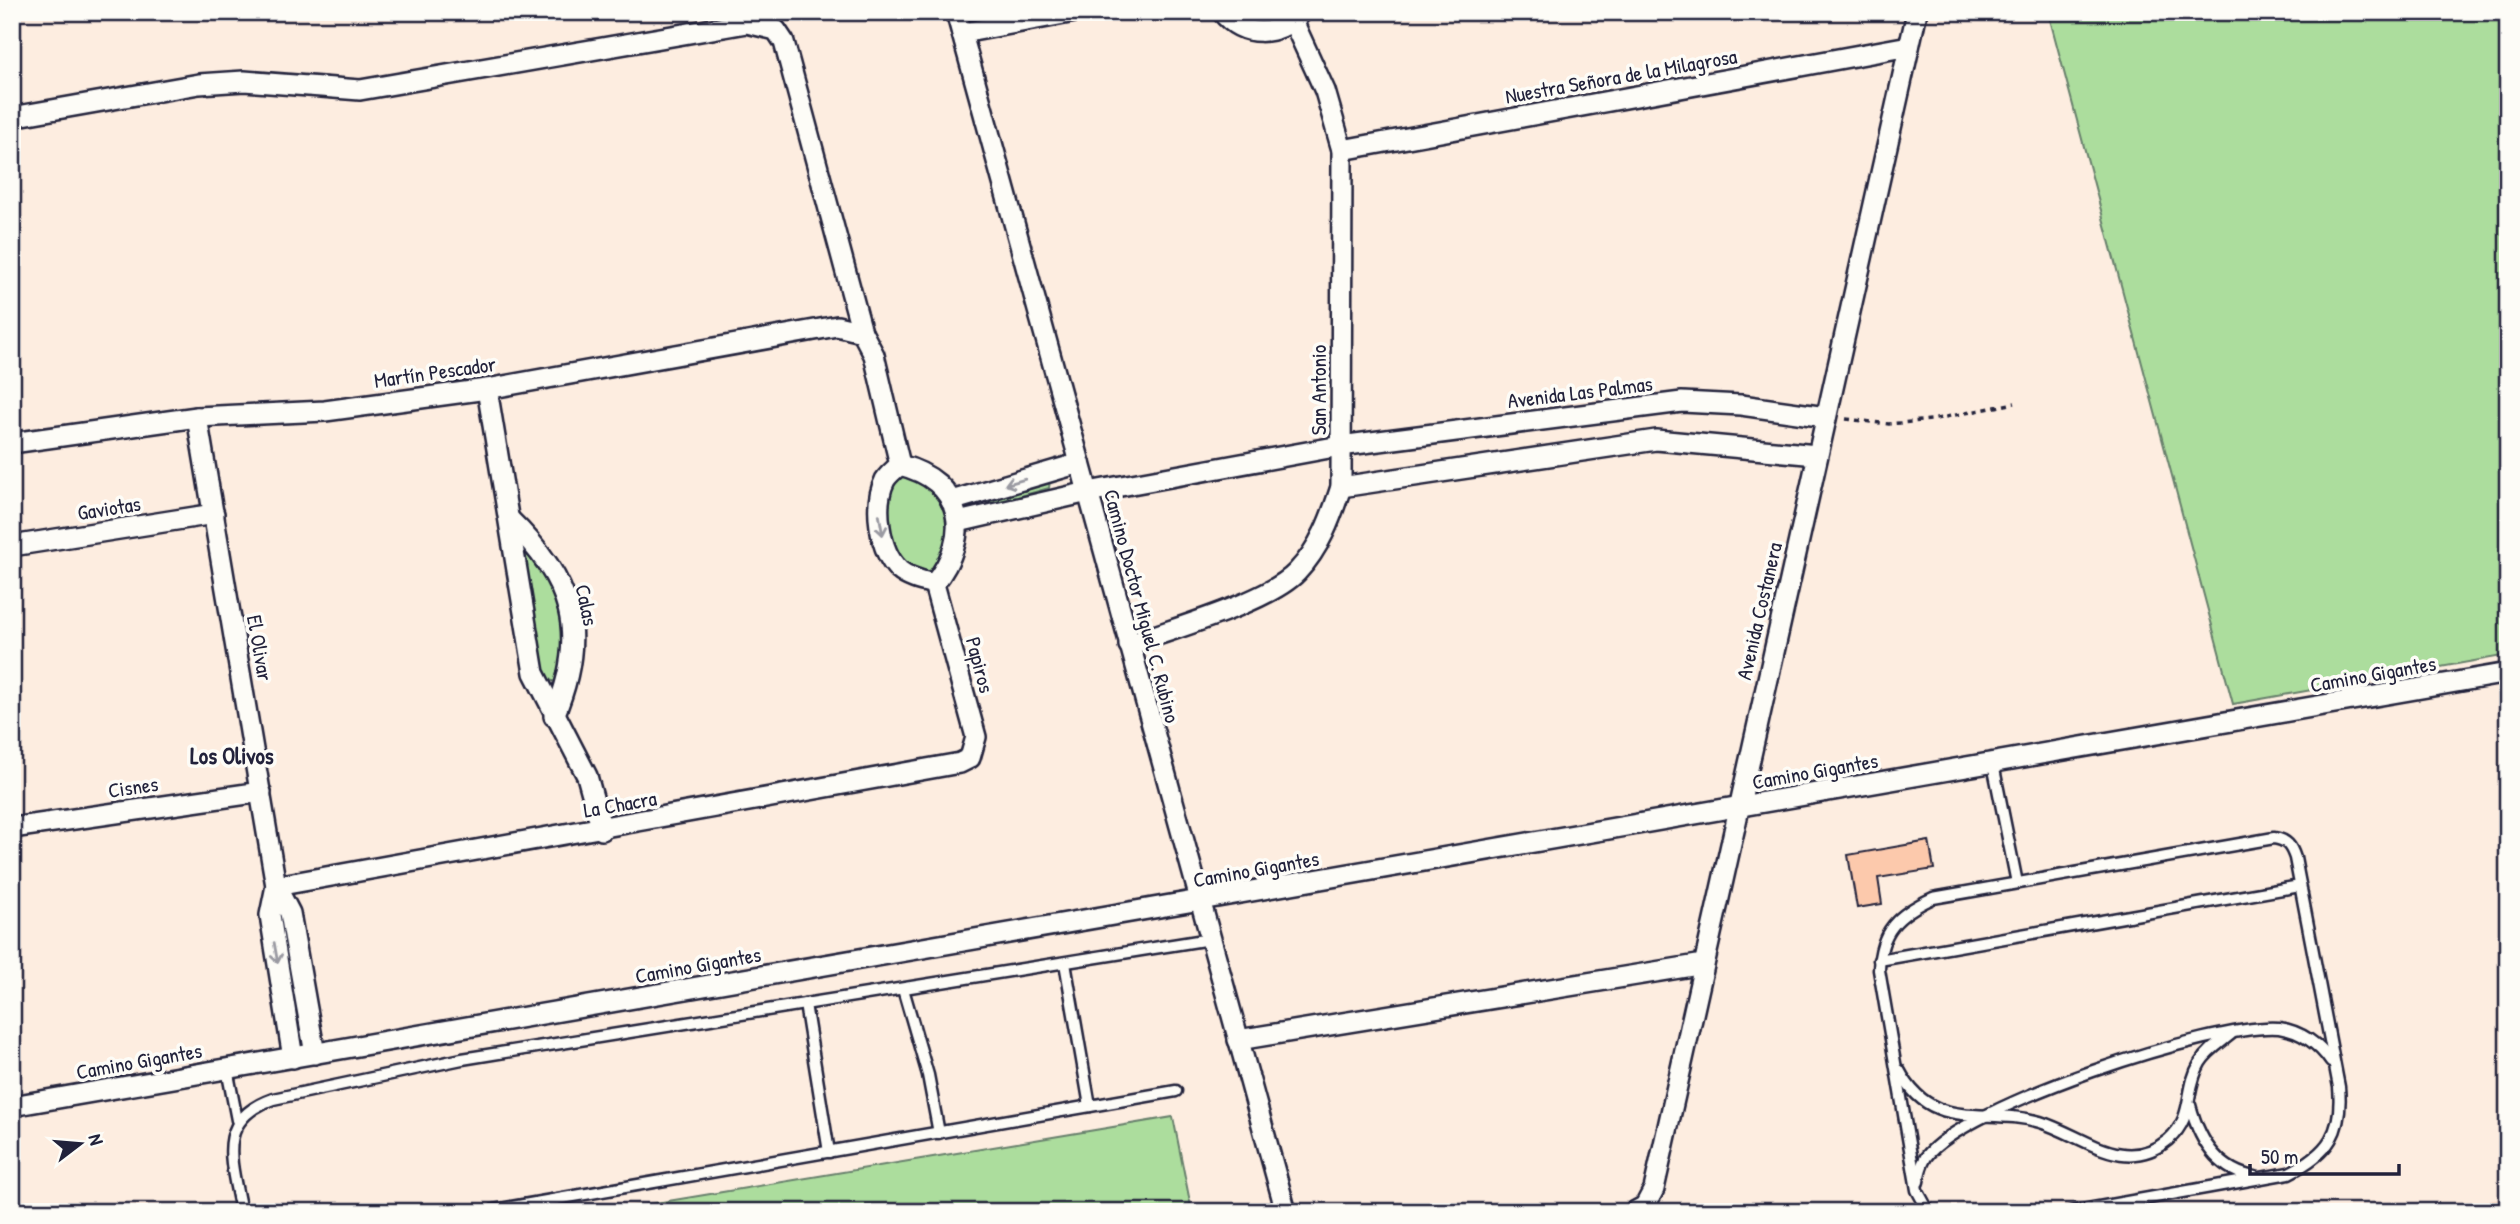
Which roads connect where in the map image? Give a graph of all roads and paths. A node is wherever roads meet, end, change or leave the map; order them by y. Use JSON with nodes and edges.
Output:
{"nodes":[{"id":1,"x":956,"y":12,"type":"edge"},
{"id":2,"x":1074,"y":12,"type":"edge"},
{"id":3,"x":1222,"y":12,"type":"edge"},
{"id":4,"x":1917,"y":12,"type":"edge"},
{"id":5,"x":1297,"y":17,"type":"edge"},
{"id":6,"x":962,"y":33,"type":"junction"},
{"id":7,"x":1909,"y":46,"type":"junction"},
{"id":8,"x":12,"y":117,"type":"edge"},
{"id":9,"x":1342,"y":150,"type":"junction"},
{"id":10,"x":862,"y":332,"type":"junction"},
{"id":11,"x":486,"y":389,"type":"junction"},
{"id":12,"x":2015,"y":403,"type":"dead end"},
{"id":13,"x":197,"y":416,"type":"junction"},
{"id":14,"x":1826,"y":417,"type":"junction"},
{"id":15,"x":12,"y":443,"type":"edge"},
{"id":16,"x":1340,"y":446,"type":"junction"},
{"id":17,"x":1817,"y":455,"type":"junction"},
{"id":18,"x":1080,"y":463,"type":"junction"},
{"id":19,"x":900,"y":465,"type":"junction"},
{"id":20,"x":1341,"y":487,"type":"junction"},
{"id":21,"x":1088,"y":492,"type":"junction"},
{"id":22,"x":951,"y":501,"type":"junction"},
{"id":23,"x":214,"y":514,"type":"junction"},
{"id":24,"x":509,"y":519,"type":"junction"},
{"id":25,"x":958,"y":522,"type":"junction"},
{"id":26,"x":12,"y":546,"type":"edge"},
{"id":27,"x":934,"y":584,"type":"junction"},
{"id":28,"x":1129,"y":645,"type":"junction"},
{"id":29,"x":2508,"y":673,"type":"edge"},
{"id":30,"x":554,"y":716,"type":"junction"},
{"id":31,"x":970,"y":758,"type":"joint"},
{"id":32,"x":1993,"y":764,"type":"junction"},
{"id":33,"x":261,"y":792,"type":"junction"},
{"id":34,"x":1738,"y":808,"type":"junction"},
{"id":35,"x":12,"y":828,"type":"edge"},
{"id":36,"x":601,"y":830,"type":"junction"},
{"id":37,"x":2018,"y":883,"type":"junction"},
{"id":38,"x":276,"y":886,"type":"junction"},
{"id":39,"x":2300,"y":886,"type":"junction"},
{"id":40,"x":1199,"y":902,"type":"junction"},
{"id":41,"x":1210,"y":939,"type":"junction"},
{"id":42,"x":1879,"y":960,"type":"junction"},
{"id":43,"x":1065,"y":962,"type":"junction"},
{"id":44,"x":1704,"y":964,"type":"junction"},
{"id":45,"x":903,"y":989,"type":"junction"},
{"id":46,"x":805,"y":1004,"type":"junction"},
{"id":47,"x":2232,"y":1033,"type":"junction"},
{"id":48,"x":1238,"y":1040,"type":"junction"},
{"id":49,"x":315,"y":1054,"type":"junction"},
{"id":50,"x":293,"y":1058,"type":"junction"},
{"id":51,"x":1894,"y":1061,"type":"junction"},
{"id":52,"x":227,"y":1069,"type":"junction"},
{"id":53,"x":2335,"y":1069,"type":"junction"},
{"id":54,"x":1176,"y":1091,"type":"dead end"},
{"id":55,"x":2190,"y":1104,"type":"junction"},
{"id":56,"x":12,"y":1107,"type":"edge"},
{"id":57,"x":1090,"y":1107,"type":"junction"},
{"id":58,"x":1988,"y":1116,"type":"junction"},
{"id":59,"x":237,"y":1120,"type":"junction"},
{"id":60,"x":939,"y":1133,"type":"junction"},
{"id":61,"x":829,"y":1152,"type":"junction"},
{"id":62,"x":2263,"y":1178,"type":"junction"},
{"id":63,"x":1917,"y":1191,"type":"junction"},
{"id":64,"x":494,"y":1210,"type":"edge"},
{"id":65,"x":241,"y":1212,"type":"edge"},
{"id":66,"x":1286,"y":1212,"type":"edge"},
{"id":67,"x":1634,"y":1212,"type":"edge"},
{"id":68,"x":1929,"y":1212,"type":"edge"},
{"id":69,"x":2071,"y":1212,"type":"edge"}],
"edges":[{"from":1,"to":6,"type":"street","name":"Camino Doctor Miguel C. Rubino"},
{"from":2,"to":6,"type":"street"},
{"from":3,"to":5,"type":"street"},
{"from":4,"to":7,"type":"street","name":"Avenida Costanera"},
{"from":5,"to":9,"type":"street","name":"San Antonio"},
{"from":6,"to":18,"type":"street","name":"Camino Doctor Miguel C. Rubino"},
{"from":7,"to":9,"type":"street","name":"Nuestra Señora de la Milagrosa"},
{"from":7,"to":14,"type":"street","name":"Avenida Costanera"},
{"from":8,"to":10,"type":"street"},
{"from":9,"to":16,"type":"street","name":"San Antonio"},
{"from":10,"to":11,"type":"street","name":"Martín Pescador"},
{"from":10,"to":19,"type":"street"},
{"from":11,"to":13,"type":"street","name":"Martín Pescador"},
{"from":11,"to":24,"type":"street"},
{"from":12,"to":14,"type":"path"},
{"from":13,"to":15,"type":"street","name":"Martín Pescador"},
{"from":13,"to":23,"type":"street","name":"El Olivar"},
{"from":14,"to":16,"type":"street","name":"Avenida Las Palmas"},
{"from":14,"to":17,"type":"street","name":"Avenida Costanera"},
{"from":16,"to":20,"type":"street","name":"San Antonio"},
{"from":16,"to":21,"type":"street","name":"Avenida Las Palmas"},
{"from":17,"to":20,"type":"street"},
{"from":17,"to":34,"type":"street","name":"Avenida Costanera"},
{"from":18,"to":21,"type":"street","name":"Camino Doctor Miguel C. Rubino"},
{"from":18,"to":22,"type":"street","one_way":true},
{"from":19,"to":22,"type":"street"},
{"from":19,"to":27,"type":"street","one_way":true},
{"from":20,"to":28,"type":"street","name":"San Antonio"},
{"from":21,"to":25,"type":"street"},
{"from":21,"to":28,"type":"street","name":"Camino Doctor Miguel C. Rubino"},
{"from":22,"to":25,"type":"street"},
{"from":23,"to":26,"type":"street","name":"Gaviotas"},
{"from":23,"to":33,"type":"street","name":"El Olivar"},
{"from":24,"to":30,"type":"street"},
{"from":24,"to":30,"type":"street","name":"Calas"},
{"from":25,"to":27,"type":"street"},
{"from":27,"to":31,"type":"street","name":"Papiros"},
{"from":28,"to":40,"type":"street","name":"Camino Doctor Miguel C. Rubino"},
{"from":29,"to":32,"type":"street","name":"Camino Gigantes"},
{"from":30,"to":36,"type":"street"},
{"from":31,"to":36,"type":"street","name":"La Chacra"},
{"from":32,"to":34,"type":"street","name":"Camino Gigantes"},
{"from":32,"to":37,"type":"lane"},
{"from":33,"to":35,"type":"street","name":"Cisnes"},
{"from":33,"to":38,"type":"street","name":"El Olivar"},
{"from":34,"to":40,"type":"street","name":"Camino Gigantes"},
{"from":34,"to":44,"type":"street","name":"Avenida Costanera"},
{"from":36,"to":38,"type":"street","name":"La Chacra"},
{"from":37,"to":39,"type":"lane"},
{"from":37,"to":42,"type":"lane"},
{"from":38,"to":49,"type":"street","name":"El Olivar"},
{"from":38,"to":50,"type":"street","name":"El Olivar","one_way":true},
{"from":39,"to":42,"type":"lane"},
{"from":39,"to":53,"type":"lane"},
{"from":40,"to":41,"type":"street","name":"Camino Doctor Miguel C. Rubino"},
{"from":40,"to":49,"type":"street","name":"Camino Gigantes"},
{"from":41,"to":43,"type":"lane"},
{"from":41,"to":48,"type":"street","name":"Camino Doctor Miguel C. Rubino"},
{"from":42,"to":51,"type":"lane"},
{"from":43,"to":45,"type":"lane"},
{"from":43,"to":57,"type":"lane"},
{"from":44,"to":48,"type":"street"},
{"from":44,"to":67,"type":"street","name":"Avenida Costanera"},
{"from":45,"to":46,"type":"lane"},
{"from":45,"to":60,"type":"lane"},
{"from":46,"to":59,"type":"lane"},
{"from":46,"to":61,"type":"lane"},
{"from":47,"to":53,"type":"lane"},
{"from":47,"to":55,"type":"lane"},
{"from":47,"to":58,"type":"lane"},
{"from":48,"to":66,"type":"street","name":"Camino Doctor Miguel C. Rubino"},
{"from":49,"to":50,"type":"street","name":"Camino Gigantes"},
{"from":50,"to":52,"type":"street","name":"Camino Gigantes"},
{"from":51,"to":58,"type":"lane"},
{"from":51,"to":63,"type":"lane"},
{"from":52,"to":56,"type":"street","name":"Camino Gigantes"},
{"from":52,"to":59,"type":"lane"},
{"from":53,"to":62,"type":"lane"},
{"from":54,"to":57,"type":"lane"},
{"from":55,"to":58,"type":"lane"},
{"from":55,"to":62,"type":"lane"},
{"from":57,"to":60,"type":"lane"},
{"from":58,"to":63,"type":"lane"},
{"from":59,"to":65,"type":"lane"},
{"from":60,"to":61,"type":"lane"},
{"from":61,"to":64,"type":"lane"},
{"from":62,"to":69,"type":"lane"},
{"from":63,"to":68,"type":"lane"}]}
